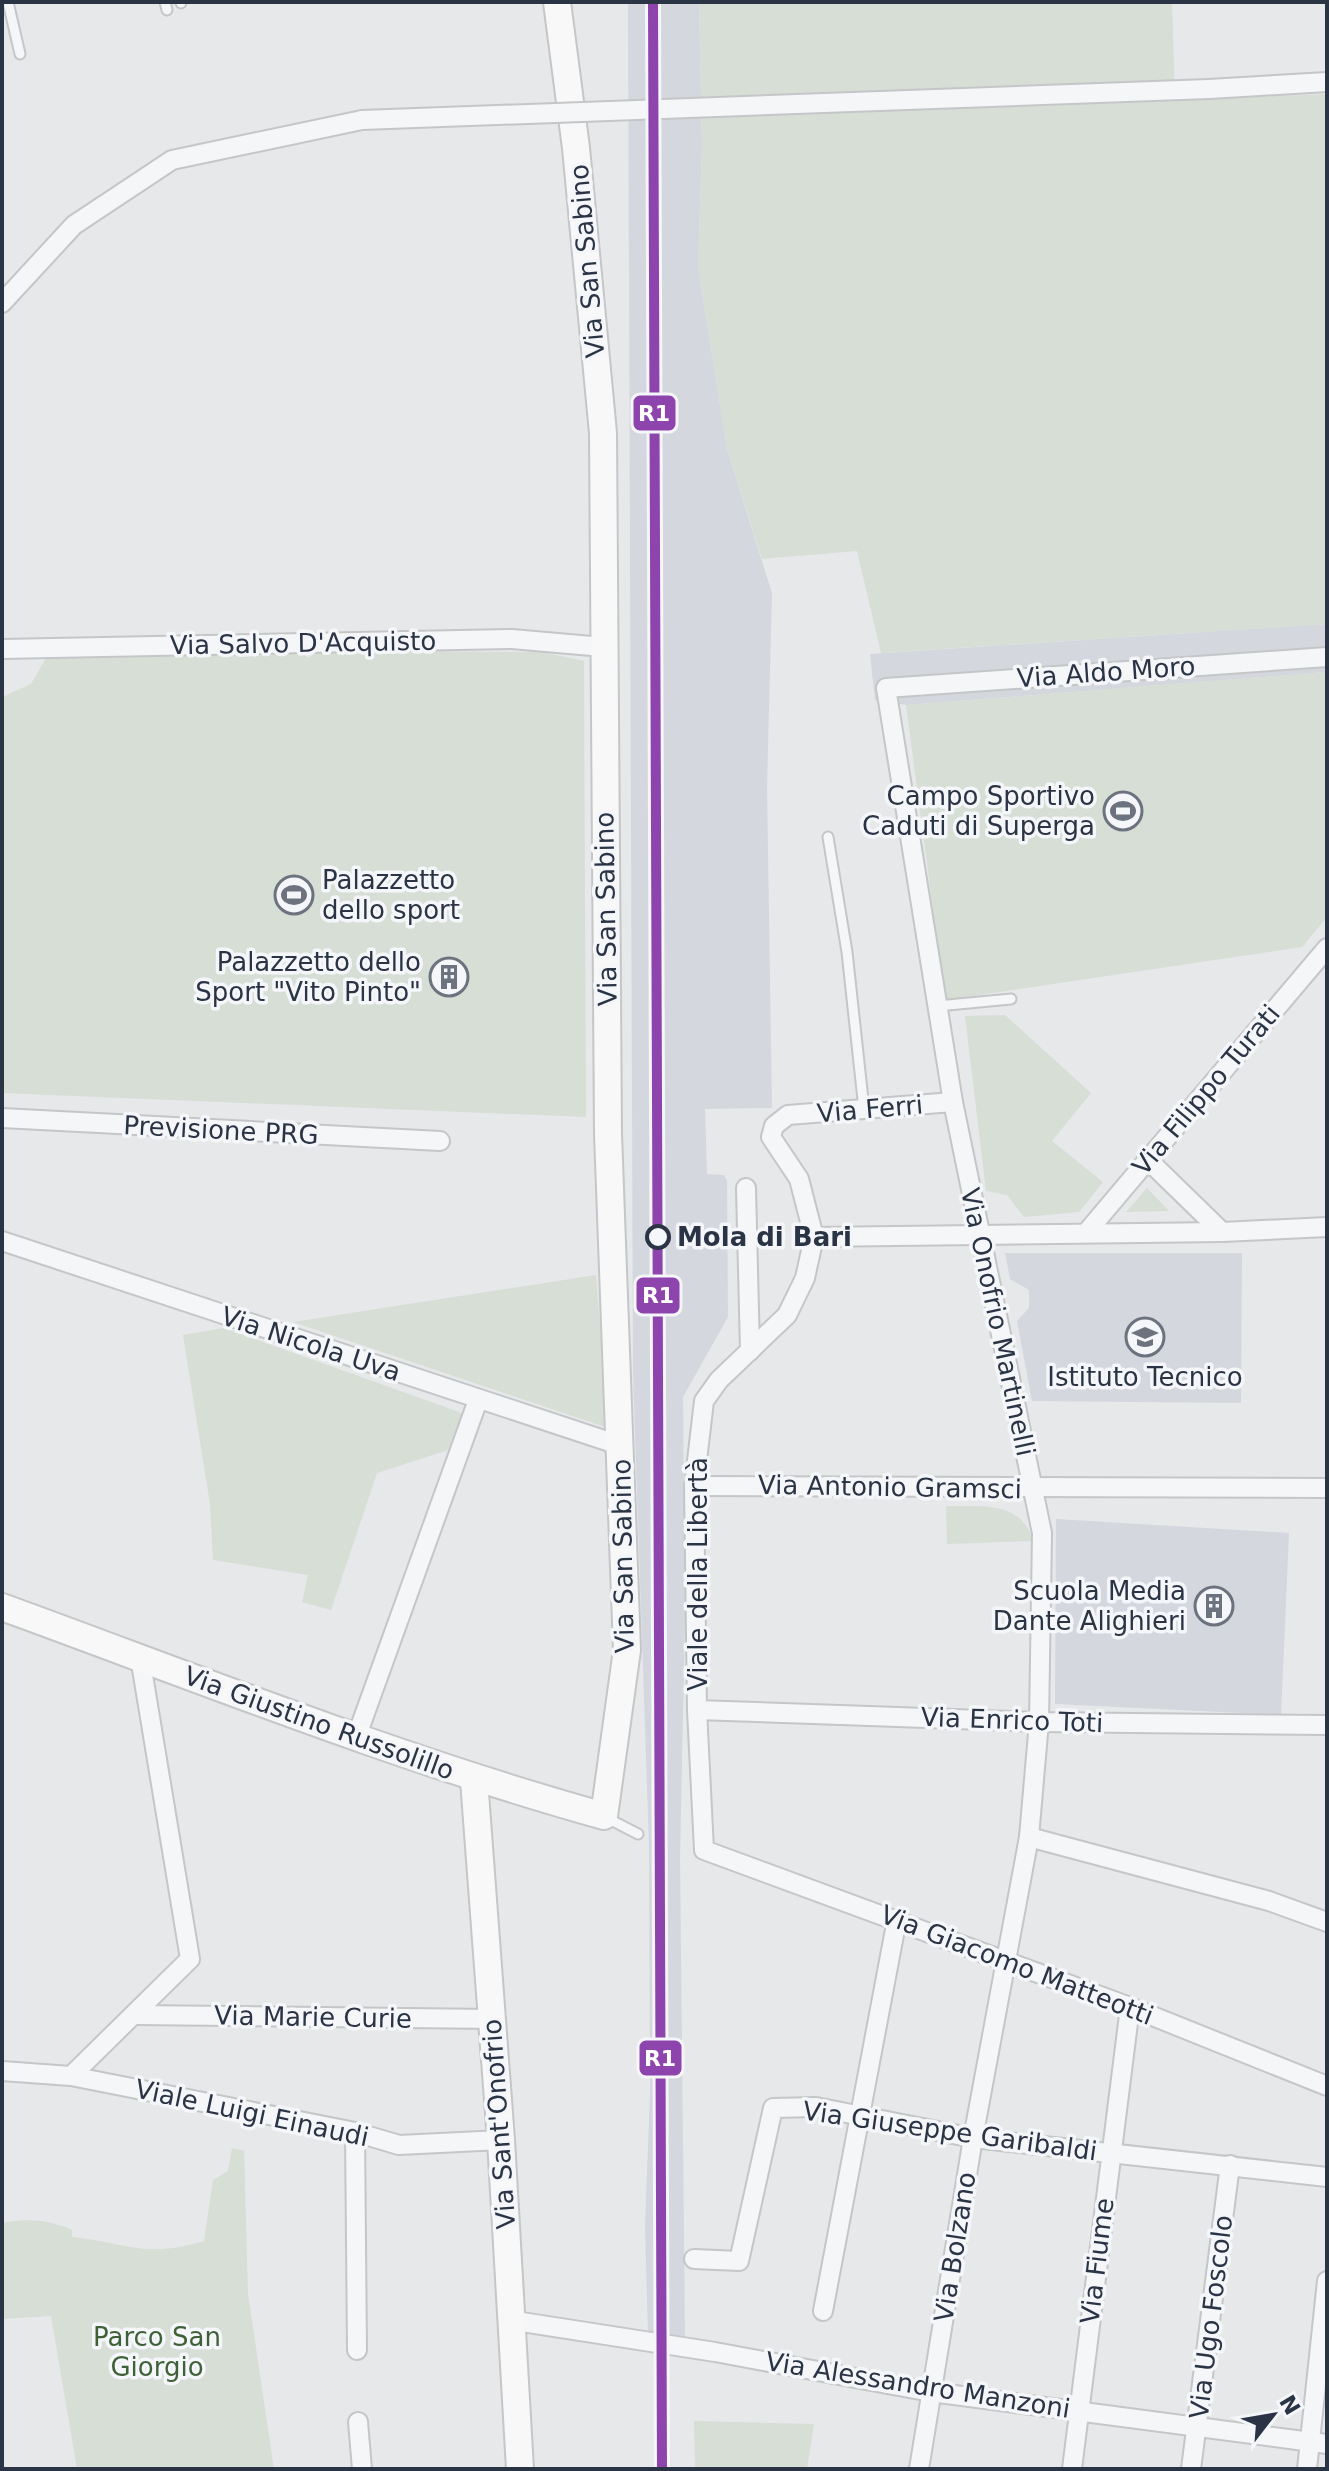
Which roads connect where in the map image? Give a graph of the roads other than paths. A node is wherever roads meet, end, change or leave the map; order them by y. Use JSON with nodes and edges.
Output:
{"nodes":[{"id":1,"x":8,"y":2,"type":"edge"},
{"id":2,"x":557,"y":2,"type":"edge"},
{"id":3,"x":20,"y":54,"type":"dead end"},
{"id":4,"x":1327,"y":82,"type":"edge"},
{"id":5,"x":2,"y":303,"type":"edge"},
{"id":6,"x":603,"y":647,"type":"junction"},
{"id":7,"x":2,"y":649,"type":"edge"},
{"id":8,"x":1327,"y":657,"type":"edge"},
{"id":9,"x":886,"y":688,"type":"joint"},
{"id":10,"x":828,"y":837,"type":"dead end"},
{"id":11,"x":1327,"y":948,"type":"edge"},
{"id":12,"x":1011,"y":999,"type":"dead end"},
{"id":13,"x":937,"y":1006,"type":"junction"},
{"id":14,"x":953,"y":1102,"type":"junction"},
{"id":15,"x":864,"y":1109,"type":"junction"},
{"id":16,"x":788,"y":1115,"type":"joint"},
{"id":17,"x":2,"y":1118,"type":"edge"},
{"id":18,"x":440,"y":1141,"type":"dead end"},
{"id":19,"x":1147,"y":1159,"type":"junction"},
{"id":20,"x":746,"y":1188,"type":"dead end"},
{"id":21,"x":1327,"y":1227,"type":"edge"},
{"id":22,"x":1222,"y":1232,"type":"junction"},
{"id":23,"x":1086,"y":1233,"type":"junction"},
{"id":24,"x":814,"y":1237,"type":"junction"},
{"id":25,"x":980,"y":1237,"type":"junction"},
{"id":26,"x":2,"y":1241,"type":"edge"},
{"id":27,"x":750,"y":1351,"type":"junction"},
{"id":28,"x":478,"y":1400,"type":"junction"},
{"id":29,"x":622,"y":1446,"type":"junction"},
{"id":30,"x":694,"y":1486,"type":"junction"},
{"id":31,"x":1327,"y":1488,"type":"edge"},
{"id":32,"x":1032,"y":1489,"type":"junction"},
{"id":33,"x":2,"y":1607,"type":"edge"},
{"id":34,"x":140,"y":1657,"type":"junction"},
{"id":35,"x":697,"y":1710,"type":"junction"},
{"id":36,"x":1039,"y":1722,"type":"junction"},
{"id":37,"x":1327,"y":1725,"type":"edge"},
{"id":38,"x":356,"y":1738,"type":"junction"},
{"id":39,"x":474,"y":1780,"type":"junction"},
{"id":40,"x":604,"y":1816,"type":"junction"},
{"id":41,"x":638,"y":1834,"type":"dead end"},
{"id":42,"x":1029,"y":1837,"type":"junction"},
{"id":43,"x":704,"y":1850,"type":"joint"},
{"id":44,"x":897,"y":1919,"type":"junction"},
{"id":45,"x":1327,"y":1922,"type":"edge"},
{"id":46,"x":1008,"y":1960,"type":"junction"},
{"id":47,"x":1130,"y":2007,"type":"junction"},
{"id":48,"x":134,"y":2015,"type":"junction"},
{"id":49,"x":492,"y":2019,"type":"junction"},
{"id":50,"x":2,"y":2071,"type":"edge"},
{"id":51,"x":71,"y":2076,"type":"junction"},
{"id":52,"x":1327,"y":2086,"type":"edge"},
{"id":53,"x":859,"y":2115,"type":"junction"},
{"id":54,"x":355,"y":2132,"type":"junction"},
{"id":55,"x":973,"y":2138,"type":"junction"},
{"id":56,"x":501,"y":2140,"type":"junction"},
{"id":57,"x":1110,"y":2154,"type":"junction"},
{"id":58,"x":1230,"y":2165,"type":"junction"},
{"id":59,"x":1327,"y":2177,"type":"edge"},
{"id":60,"x":694,"y":2259,"type":"dead end"},
{"id":61,"x":1327,"y":2281,"type":"edge"},
{"id":62,"x":823,"y":2311,"type":"dead end"},
{"id":63,"x":509,"y":2320,"type":"junction"},
{"id":64,"x":357,"y":2350,"type":"dead end"},
{"id":65,"x":931,"y":2392,"type":"junction"},
{"id":66,"x":1080,"y":2410,"type":"junction"},
{"id":67,"x":358,"y":2422,"type":"dead end"},
{"id":68,"x":1196,"y":2427,"type":"junction"},
{"id":69,"x":1318,"y":2443,"type":"edge"},
{"id":70,"x":362,"y":2469,"type":"edge"},
{"id":71,"x":520,"y":2469,"type":"edge"},
{"id":72,"x":919,"y":2469,"type":"edge"},
{"id":73,"x":1072,"y":2469,"type":"edge"},
{"id":74,"x":1191,"y":2469,"type":"edge"},
{"id":75,"x":1307,"y":2469,"type":"edge"}],
"edges":[{"from":1,"to":3,"type":"lane"},
{"from":2,"to":6,"type":"street","name":"Via San Sabino"},
{"from":4,"to":5,"type":"street","bridge":true},
{"from":6,"to":7,"type":"street","name":"Via Salvo D'Acquisto"},
{"from":6,"to":29,"type":"street","name":"Via San Sabino"},
{"from":8,"to":9,"type":"street","name":"Via Aldo Moro"},
{"from":9,"to":13,"type":"street","name":"Via Onofrio Martinelli"},
{"from":10,"to":15,"type":"lane"},
{"from":11,"to":19,"type":"street","name":"Via Filippo Turati"},
{"from":12,"to":13,"type":"lane"},
{"from":13,"to":14,"type":"street","name":"Via Onofrio Martinelli"},
{"from":14,"to":15,"type":"street","name":"Via Ferri"},
{"from":14,"to":25,"type":"street","name":"Via Onofrio Martinelli"},
{"from":15,"to":16,"type":"street","name":"Via Ferri"},
{"from":16,"to":24,"type":"street","name":"Viale della Libertà"},
{"from":17,"to":18,"type":"street","name":"Previsione PRG"},
{"from":19,"to":22,"type":"street"},
{"from":19,"to":23,"type":"street","name":"Via Filippo Turati"},
{"from":20,"to":27,"type":"street"},
{"from":21,"to":22,"type":"street"},
{"from":22,"to":23,"type":"street"},
{"from":23,"to":25,"type":"street"},
{"from":24,"to":25,"type":"street"},
{"from":24,"to":27,"type":"street","name":"Viale della Libertà"},
{"from":25,"to":32,"type":"street","name":"Via Onofrio Martinelli"},
{"from":26,"to":28,"type":"street","name":"Via Nicola Uva"},
{"from":27,"to":30,"type":"street","name":"Viale della Libertà"},
{"from":28,"to":29,"type":"street","name":"Via Nicola Uva"},
{"from":28,"to":38,"type":"street"},
{"from":29,"to":40,"type":"street","name":"Via San Sabino"},
{"from":30,"to":32,"type":"street","name":"Via Antonio Gramsci"},
{"from":30,"to":35,"type":"street","name":"Viale della Libertà"},
{"from":31,"to":32,"type":"street","name":"Via Antonio Gramsci"},
{"from":32,"to":36,"type":"street","name":"Via Onofrio Martinelli"},
{"from":33,"to":34,"type":"street","name":"Via Giustino Russolillo"},
{"from":34,"to":38,"type":"street","name":"Via Giustino Russolillo"},
{"from":34,"to":48,"type":"street"},
{"from":35,"to":36,"type":"street","name":"Via Enrico Toti"},
{"from":35,"to":43,"type":"street","name":"Viale della Libertà"},
{"from":36,"to":37,"type":"street","name":"Via Enrico Toti"},
{"from":36,"to":42,"type":"street","name":"Via Onofrio Martinelli"},
{"from":38,"to":39,"type":"street","name":"Via Giustino Russolillo"},
{"from":39,"to":40,"type":"street","name":"Via Giustino Russolillo"},
{"from":39,"to":49,"type":"street","name":"Via Sant'Onofrio"},
{"from":40,"to":41,"type":"lane","name":"Via Giustino Russolillo"},
{"from":42,"to":45,"type":"street"},
{"from":42,"to":46,"type":"street","name":"Via Onofrio Martinelli"},
{"from":43,"to":44,"type":"street","name":"Via Giacomo Matteotti"},
{"from":44,"to":46,"type":"street","name":"Via Giacomo Matteotti"},
{"from":44,"to":53,"type":"street"},
{"from":46,"to":47,"type":"street","name":"Via Giacomo Matteotti"},
{"from":46,"to":55,"type":"street","name":"Via Bolzano"},
{"from":47,"to":52,"type":"street","name":"Via Giacomo Matteotti"},
{"from":47,"to":57,"type":"street","name":"Via Fiume"},
{"from":48,"to":49,"type":"street","name":"Via Marie Curie"},
{"from":48,"to":51,"type":"street"},
{"from":49,"to":56,"type":"street","name":"Via Sant'Onofrio"},
{"from":50,"to":51,"type":"street","name":"Viale Luigi Einaudi"},
{"from":51,"to":54,"type":"street","name":"Viale Luigi Einaudi"},
{"from":53,"to":55,"type":"street","name":"Via Giuseppe Garibaldi"},
{"from":53,"to":60,"type":"street","name":"Via Giuseppe Garibaldi"},
{"from":53,"to":62,"type":"street"},
{"from":54,"to":56,"type":"street","name":"Viale Luigi Einaudi"},
{"from":54,"to":64,"type":"street"},
{"from":55,"to":57,"type":"street","name":"Via Giuseppe Garibaldi"},
{"from":55,"to":65,"type":"street","name":"Via Bolzano"},
{"from":56,"to":63,"type":"street","name":"Via Sant'Onofrio"},
{"from":57,"to":58,"type":"street","name":"Via Giuseppe Garibaldi"},
{"from":57,"to":66,"type":"street","name":"Via Fiume"},
{"from":58,"to":59,"type":"street","name":"Via Giuseppe Garibaldi"},
{"from":58,"to":68,"type":"street","name":"Via Ugo Foscolo"},
{"from":61,"to":69,"type":"street"},
{"from":63,"to":65,"type":"street","name":"Via Alessandro Manzoni"},
{"from":63,"to":71,"type":"street","name":"Via Sant'Onofrio"},
{"from":65,"to":66,"type":"street","name":"Via Alessandro Manzoni"},
{"from":65,"to":72,"type":"street","name":"Via Bolzano"},
{"from":66,"to":68,"type":"street","name":"Via Alessandro Manzoni"},
{"from":66,"to":73,"type":"street","name":"Via Fiume"},
{"from":67,"to":70,"type":"street"},
{"from":68,"to":69,"type":"street","name":"Via Alessandro Manzoni"},
{"from":68,"to":74,"type":"street","name":"Via Ugo Foscolo"},
{"from":69,"to":75,"type":"street"}]}
